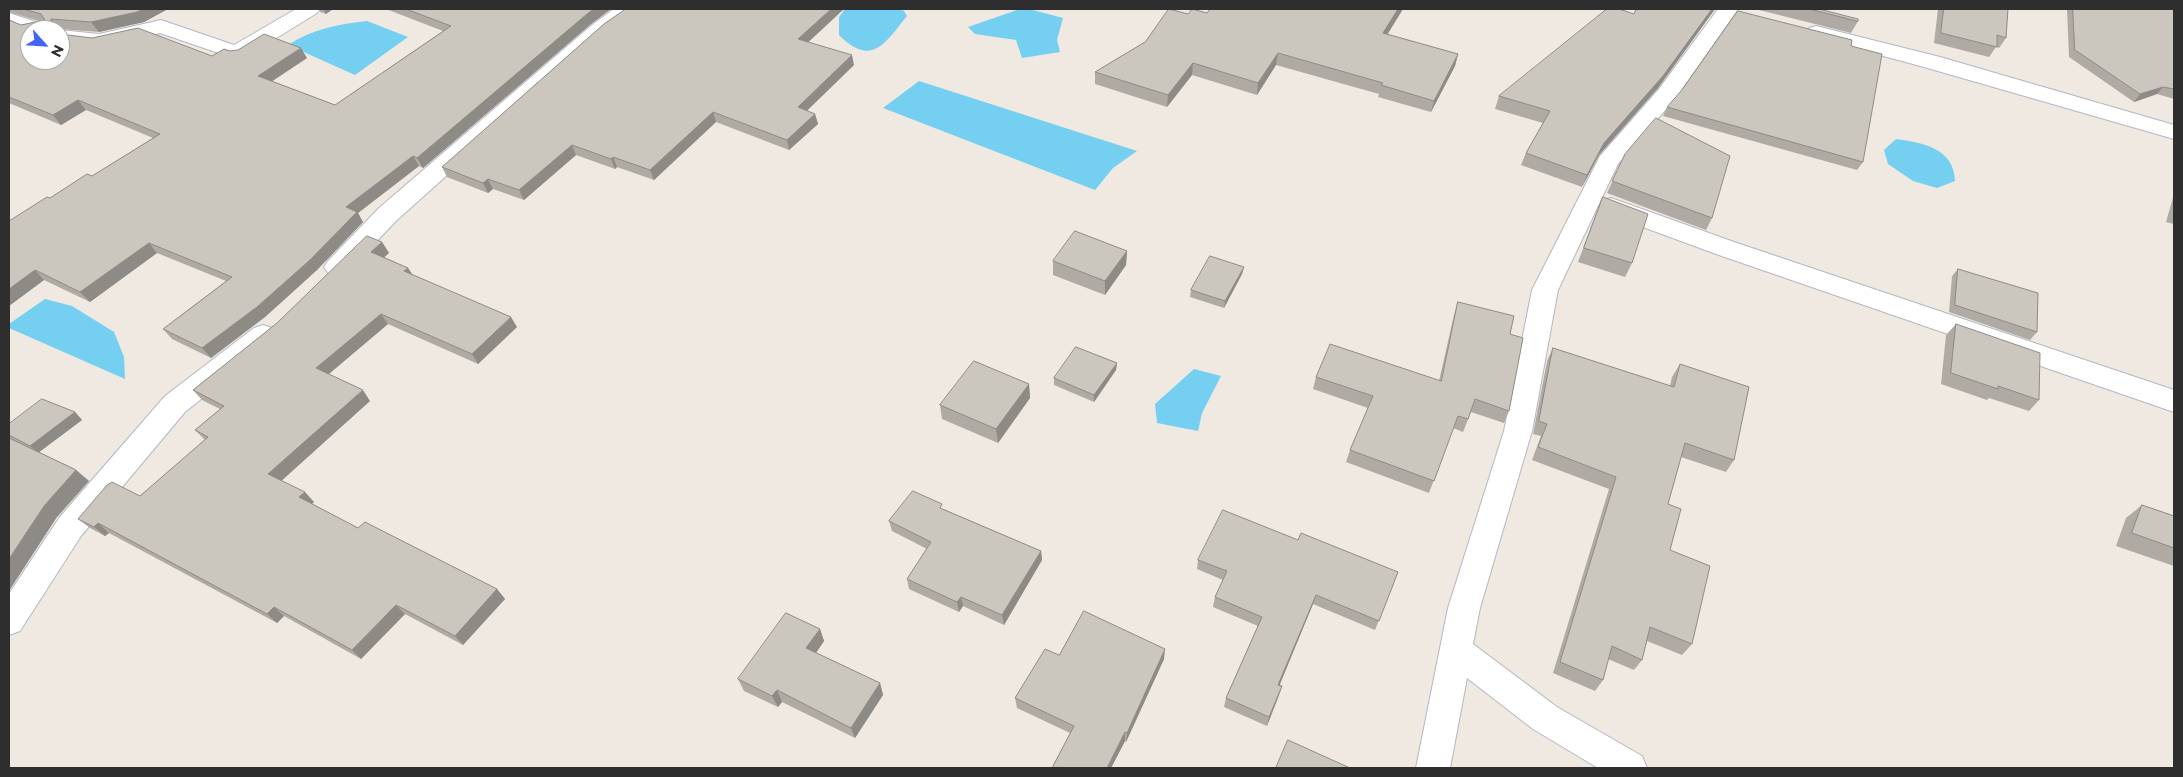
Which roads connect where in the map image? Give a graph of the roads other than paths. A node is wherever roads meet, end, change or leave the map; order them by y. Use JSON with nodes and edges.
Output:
{"nodes":[{"id":1,"x":310,"y":9,"type":"edge"},
{"id":2,"x":627,"y":9,"type":"edge"},
{"id":3,"x":1731,"y":10,"type":"edge"},
{"id":4,"x":1792,"y":26,"type":"edge"},
{"id":5,"x":70,"y":37,"type":"edge"},
{"id":6,"x":2174,"y":132,"type":"edge"},
{"id":7,"x":1590,"y":198,"type":"junction"},
{"id":8,"x":320,"y":283,"type":"edge"},
{"id":9,"x":282,"y":319,"type":"edge"},
{"id":10,"x":2174,"y":401,"type":"edge"},
{"id":11,"x":9,"y":621,"type":"edge"},
{"id":12,"x":1456,"y":651,"type":"junction"},
{"id":13,"x":1432,"y":768,"type":"edge"},
{"id":14,"x":1630,"y":768,"type":"edge"}],
"edges":[{"from":1,"to":5,"type":"street"},
{"from":2,"to":8,"type":"street"},
{"from":3,"to":7,"type":"street"},
{"from":4,"to":6,"type":"street"},
{"from":7,"to":10,"type":"street"},
{"from":7,"to":12,"type":"street"},
{"from":9,"to":11,"type":"street"},
{"from":12,"to":13,"type":"street"},
{"from":12,"to":14,"type":"street"}]}
